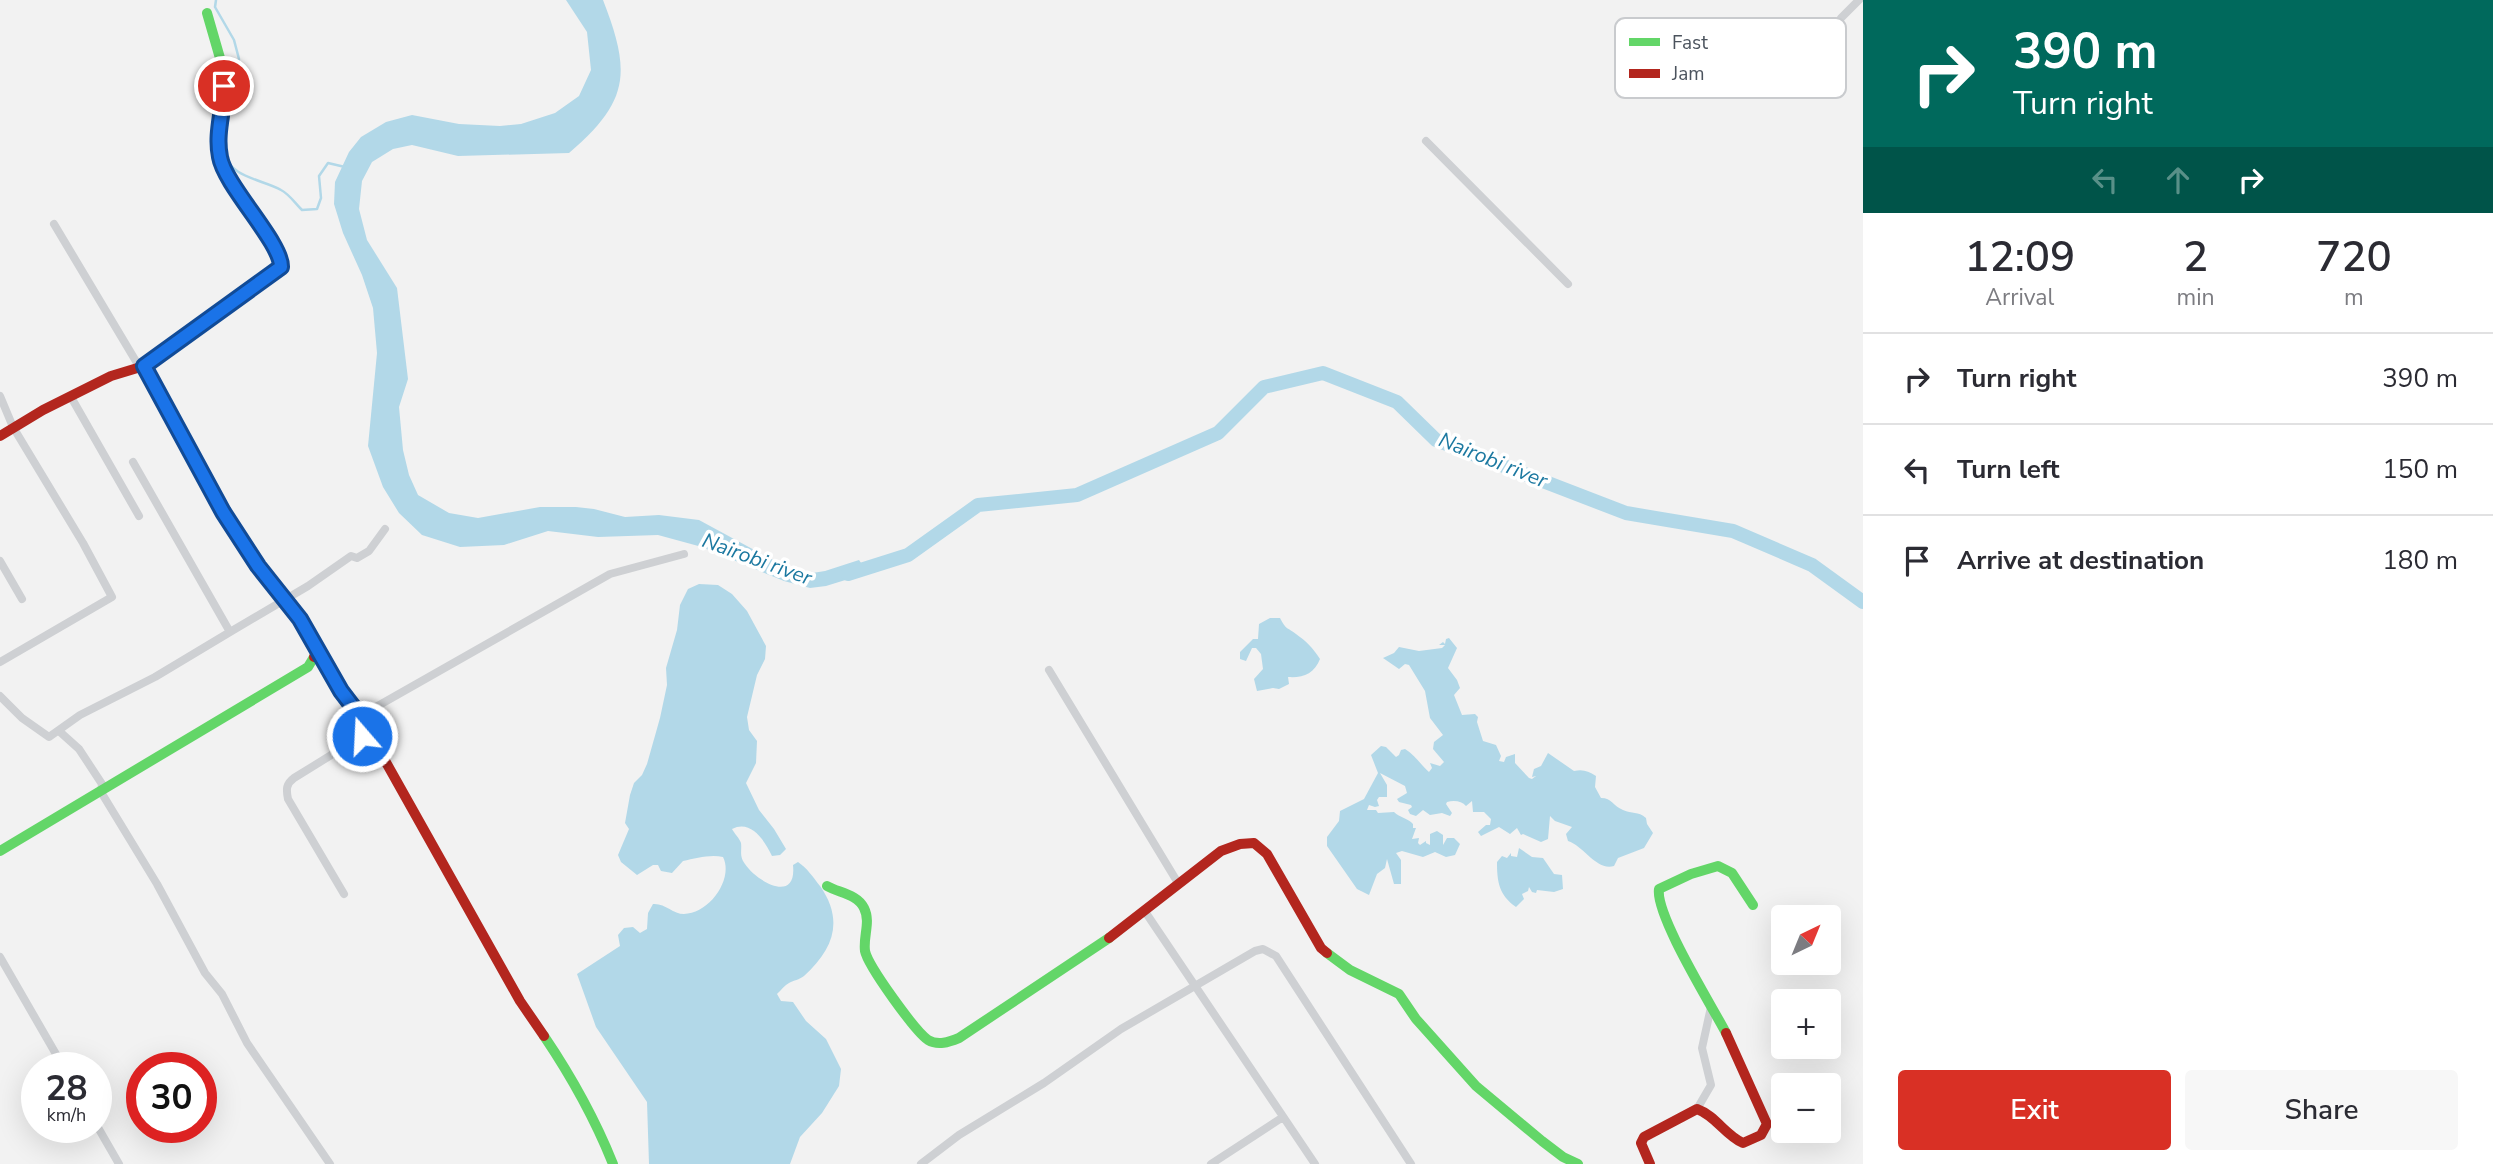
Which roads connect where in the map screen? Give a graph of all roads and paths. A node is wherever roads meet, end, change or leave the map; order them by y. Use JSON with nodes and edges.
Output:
{"nodes":[{"id":1,"x":1859,"y":0,"type":"edge"},
{"id":2,"x":207,"y":13,"type":"dead end"},
{"id":3,"x":1842,"y":18,"type":"edge"},
{"id":4,"x":1426,"y":141,"type":"dead end"},
{"id":5,"x":54,"y":224,"type":"dead end"},
{"id":6,"x":1567,"y":284,"type":"dead end"},
{"id":7,"x":142,"y":367,"type":"junction"},
{"id":8,"x":0,"y":396,"type":"edge"},
{"id":9,"x":71,"y":397,"type":"junction"},
{"id":10,"x":13,"y":427,"type":"junction"},
{"id":11,"x":0,"y":436,"type":"edge"},
{"id":12,"x":133,"y":462,"type":"dead end"},
{"id":13,"x":139,"y":516,"type":"dead end"},
{"id":14,"x":385,"y":529,"type":"dead end"},
{"id":15,"x":684,"y":554,"type":"dead end"},
{"id":16,"x":0,"y":561,"type":"edge"},
{"id":17,"x":22,"y":599,"type":"dead end"},
{"id":18,"x":285,"y":600,"type":"junction"},
{"id":19,"x":230,"y":632,"type":"junction"},
{"id":20,"x":322,"y":657,"type":"junction"},
{"id":21,"x":0,"y":662,"type":"edge"},
{"id":22,"x":1049,"y":670,"type":"dead end"},
{"id":23,"x":0,"y":696,"type":"edge"},
{"id":24,"x":362,"y":721,"type":"junction"},
{"id":25,"x":60,"y":731,"type":"junction"},
{"id":26,"x":101,"y":792,"type":"junction"},
{"id":27,"x":0,"y":850,"type":"edge"},
{"id":28,"x":1178,"y":883,"type":"junction"},
{"id":29,"x":827,"y":887,"type":"dead end"},
{"id":30,"x":344,"y":894,"type":"dead end"},
{"id":31,"x":1753,"y":905,"type":"dead end"},
{"id":32,"x":1144,"y":910,"type":"junction"},
{"id":33,"x":0,"y":957,"type":"edge"},
{"id":34,"x":1193,"y":986,"type":"junction"},
{"id":35,"x":1711,"y":1007,"type":"junction"},
{"id":36,"x":55,"y":1052,"type":"edge"},
{"id":37,"x":1696,"y":1109,"type":"junction"},
{"id":38,"x":1283,"y":1117,"type":"junction"},
{"id":39,"x":106,"y":1143,"type":"edge"},
{"id":40,"x":118,"y":1164,"type":"edge"},
{"id":41,"x":330,"y":1164,"type":"edge"},
{"id":42,"x":613,"y":1164,"type":"edge"},
{"id":43,"x":921,"y":1164,"type":"edge"},
{"id":44,"x":1211,"y":1164,"type":"edge"},
{"id":45,"x":1315,"y":1164,"type":"edge"},
{"id":46,"x":1411,"y":1164,"type":"edge"},
{"id":47,"x":1577,"y":1164,"type":"edge"},
{"id":48,"x":1650,"y":1164,"type":"edge"}],
"edges":[{"from":1,"to":3,"type":"street"},
{"from":2,"to":7,"type":"street"},
{"from":4,"to":6,"type":"street"},
{"from":5,"to":7,"type":"street"},
{"from":7,"to":9,"type":"street"},
{"from":7,"to":18,"type":"street"},
{"from":8,"to":10,"type":"street"},
{"from":9,"to":10,"type":"street"},
{"from":9,"to":13,"type":"street"},
{"from":10,"to":11,"type":"street"},
{"from":10,"to":21,"type":"street"},
{"from":12,"to":19,"type":"street"},
{"from":14,"to":18,"type":"street"},
{"from":15,"to":24,"type":"street"},
{"from":16,"to":17,"type":"street"},
{"from":18,"to":19,"type":"street"},
{"from":18,"to":20,"type":"street"},
{"from":19,"to":25,"type":"street"},
{"from":20,"to":24,"type":"street"},
{"from":20,"to":26,"type":"street"},
{"from":22,"to":28,"type":"street"},
{"from":23,"to":25,"type":"street"},
{"from":24,"to":30,"type":"street"},
{"from":24,"to":42,"type":"street"},
{"from":25,"to":26,"type":"street"},
{"from":26,"to":27,"type":"street"},
{"from":26,"to":41,"type":"street"},
{"from":28,"to":32,"type":"street"},
{"from":28,"to":47,"type":"street"},
{"from":29,"to":32,"type":"street"},
{"from":31,"to":35,"type":"street"},
{"from":32,"to":34,"type":"street"},
{"from":33,"to":36,"type":"street"},
{"from":34,"to":38,"type":"street"},
{"from":34,"to":43,"type":"street"},
{"from":34,"to":46,"type":"street"},
{"from":35,"to":37,"type":"street"},
{"from":35,"to":37,"type":"street"},
{"from":37,"to":48,"type":"street"},
{"from":38,"to":44,"type":"street"},
{"from":38,"to":45,"type":"street"},
{"from":39,"to":40,"type":"street"}]}
